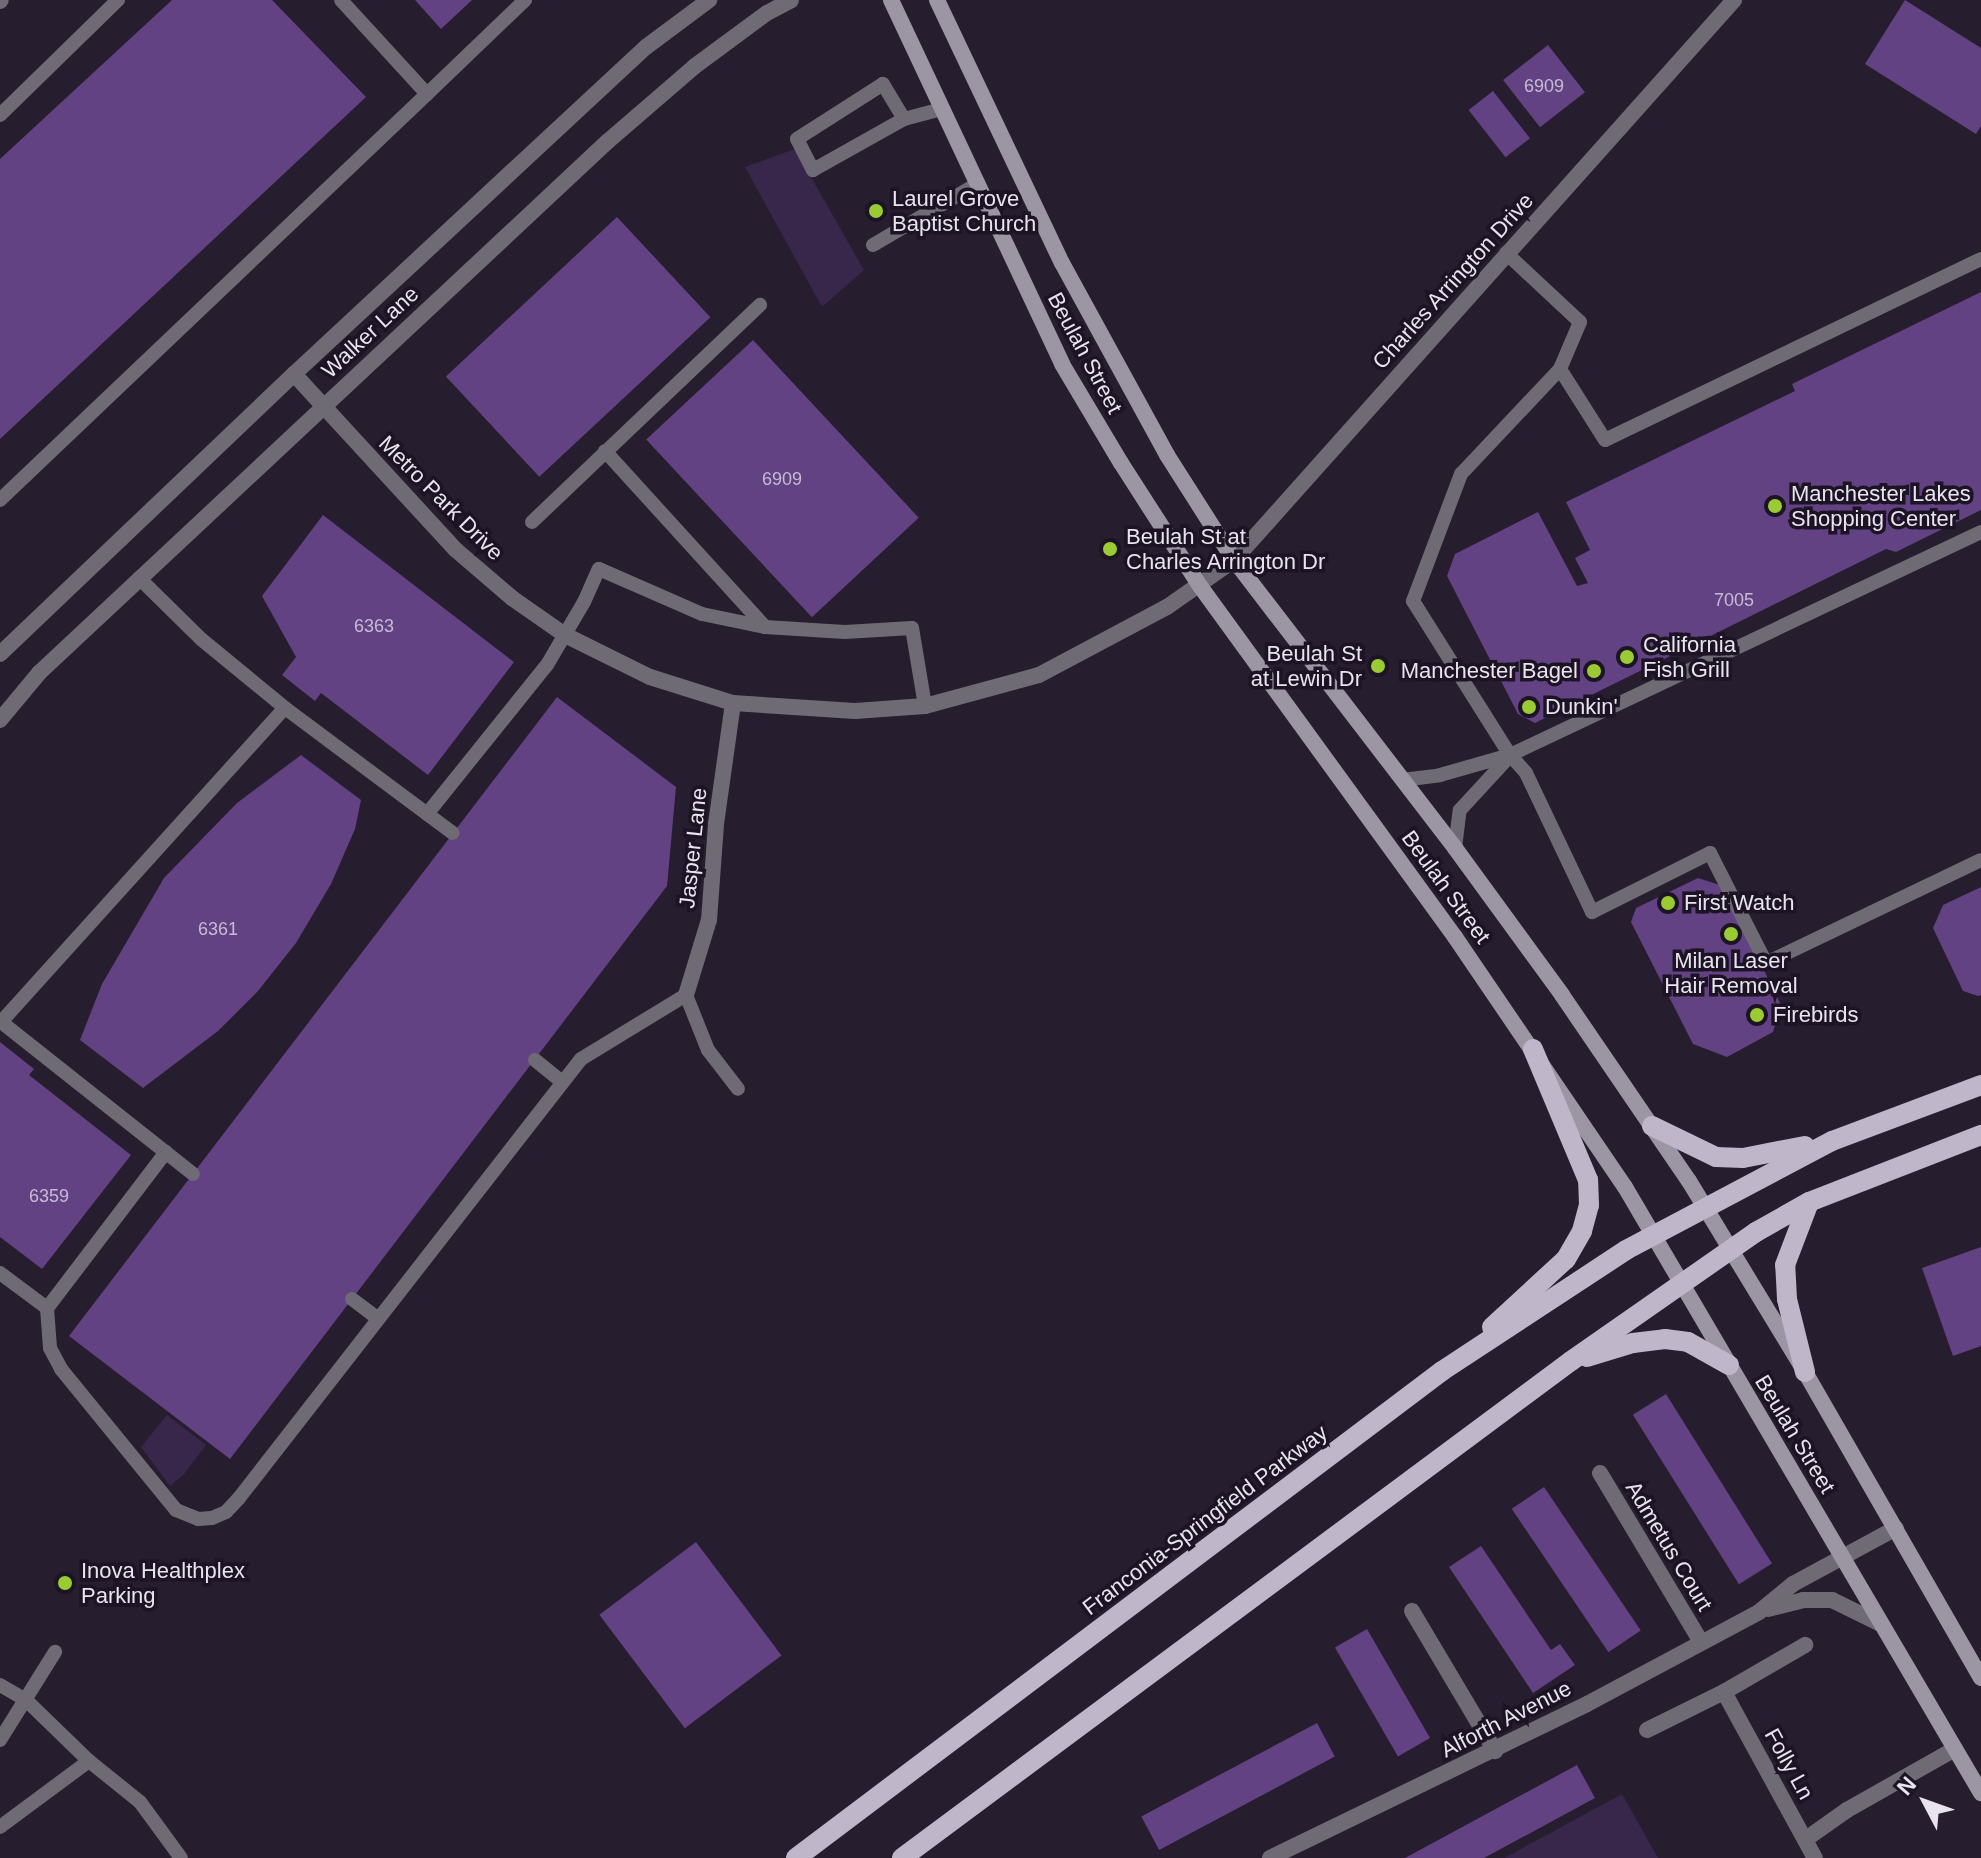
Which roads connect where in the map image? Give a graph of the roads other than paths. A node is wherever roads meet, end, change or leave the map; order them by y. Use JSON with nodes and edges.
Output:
{"nodes":[{"id":1,"x":118,"y":0,"type":"edge"},
{"id":2,"x":341,"y":0,"type":"edge"},
{"id":3,"x":525,"y":0,"type":"edge"},
{"id":4,"x":709,"y":0,"type":"edge"},
{"id":5,"x":791,"y":0,"type":"edge"},
{"id":6,"x":891,"y":0,"type":"edge"},
{"id":7,"x":937,"y":0,"type":"edge"},
{"id":8,"x":1734,"y":0,"type":"edge"},
{"id":9,"x":427,"y":94,"type":"junction"},
{"id":10,"x":942,"y":109,"type":"junction"},
{"id":11,"x":0,"y":115,"type":"edge"},
{"id":12,"x":904,"y":119,"type":"junction"},
{"id":13,"x":977,"y":184,"type":"junction"},
{"id":14,"x":873,"y":245,"type":"dead end"},
{"id":15,"x":1506,"y":253,"type":"junction"},
{"id":16,"x":1981,"y":259,"type":"edge"},
{"id":17,"x":760,"y":305,"type":"dead end"},
{"id":18,"x":1560,"y":369,"type":"junction"},
{"id":19,"x":294,"y":374,"type":"junction"},
{"id":20,"x":322,"y":406,"type":"junction"},
{"id":21,"x":605,"y":451,"type":"junction"},
{"id":22,"x":0,"y":500,"type":"edge"},
{"id":23,"x":532,"y":522,"type":"dead end"},
{"id":24,"x":1981,"y":532,"type":"edge"},
{"id":25,"x":1234,"y":560,"type":"junction"},
{"id":26,"x":139,"y":578,"type":"junction"},
{"id":27,"x":1200,"y":586,"type":"junction"},
{"id":28,"x":765,"y":627,"type":"junction"},
{"id":29,"x":565,"y":635,"type":"junction"},
{"id":30,"x":0,"y":654,"type":"edge"},
{"id":31,"x":733,"y":703,"type":"junction"},
{"id":32,"x":925,"y":706,"type":"junction"},
{"id":33,"x":285,"y":708,"type":"junction"},
{"id":34,"x":0,"y":720,"type":"edge"},
{"id":35,"x":1510,"y":755,"type":"junction"},
{"id":36,"x":1402,"y":780,"type":"junction"},
{"id":37,"x":427,"y":814,"type":"junction"},
{"id":38,"x":453,"y":833,"type":"dead end"},
{"id":39,"x":1455,"y":848,"type":"junction"},
{"id":40,"x":1981,"y":860,"type":"edge"},
{"id":41,"x":686,"y":995,"type":"junction"},
{"id":42,"x":0,"y":1021,"type":"edge"},
{"id":43,"x":1533,"y":1049,"type":"junction"},
{"id":44,"x":535,"y":1060,"type":"dead end"},
{"id":45,"x":562,"y":1082,"type":"junction"},
{"id":46,"x":1981,"y":1085,"type":"edge"},
{"id":47,"x":738,"y":1089,"type":"dead end"},
{"id":48,"x":1652,"y":1126,"type":"junction"},
{"id":49,"x":1981,"y":1135,"type":"edge"},
{"id":50,"x":1832,"y":1141,"type":"junction"},
{"id":51,"x":166,"y":1152,"type":"junction"},
{"id":52,"x":193,"y":1174,"type":"dead end"},
{"id":53,"x":1809,"y":1202,"type":"junction"},
{"id":54,"x":1705,"y":1207,"type":"junction"},
{"id":55,"x":1653,"y":1235,"type":"junction"},
{"id":56,"x":1731,"y":1249,"type":"junction"},
{"id":57,"x":0,"y":1273,"type":"edge"},
{"id":58,"x":1682,"y":1283,"type":"junction"},
{"id":59,"x":352,"y":1299,"type":"dead end"},
{"id":60,"x":47,"y":1308,"type":"junction"},
{"id":61,"x":377,"y":1318,"type":"junction"},
{"id":62,"x":1571,"y":1361,"type":"junction"},
{"id":63,"x":1729,"y":1365,"type":"junction"},
{"id":64,"x":1442,"y":1371,"type":"junction"},
{"id":65,"x":1805,"y":1372,"type":"junction"},
{"id":66,"x":1600,"y":1473,"type":"dead end"},
{"id":67,"x":1896,"y":1528,"type":"junction"},
{"id":68,"x":1843,"y":1557,"type":"junction"},
{"id":69,"x":1412,"y":1611,"type":"dead end"},
{"id":70,"x":1759,"y":1612,"type":"junction"},
{"id":71,"x":1881,"y":1624,"type":"junction"},
{"id":72,"x":1701,"y":1642,"type":"junction"},
{"id":73,"x":1805,"y":1645,"type":"dead end"},
{"id":74,"x":55,"y":1652,"type":"dead end"},
{"id":75,"x":1981,"y":1678,"type":"edge"},
{"id":76,"x":0,"y":1685,"type":"edge"},
{"id":77,"x":1724,"y":1692,"type":"junction"},
{"id":78,"x":26,"y":1700,"type":"junction"},
{"id":79,"x":1647,"y":1730,"type":"dead end"},
{"id":80,"x":0,"y":1740,"type":"edge"},
{"id":81,"x":1955,"y":1749,"type":"junction"},
{"id":82,"x":1495,"y":1751,"type":"junction"},
{"id":83,"x":89,"y":1761,"type":"junction"},
{"id":84,"x":1981,"y":1793,"type":"edge"},
{"id":85,"x":0,"y":1827,"type":"edge"},
{"id":86,"x":1806,"y":1839,"type":"junction"},
{"id":87,"x":1301,"y":1851,"type":"edge"},
{"id":88,"x":181,"y":1858,"type":"edge"},
{"id":89,"x":796,"y":1858,"type":"edge"},
{"id":90,"x":902,"y":1858,"type":"edge"},
{"id":91,"x":1270,"y":1858,"type":"edge"},
{"id":92,"x":1815,"y":1858,"type":"edge"}],
"edges":[{"from":1,"to":11,"type":"lane"},
{"from":2,"to":9,"type":"lane"},
{"from":3,"to":9,"type":"lane"},
{"from":4,"to":19,"type":"street","name":"Walker Lane"},
{"from":5,"to":20,"type":"street","name":"Walker Lane"},
{"from":6,"to":10,"type":"main road","name":"Beulah Street"},
{"from":7,"to":25,"type":"main road","name":"Beulah Street"},
{"from":8,"to":15,"type":"street","name":"Charles Arrington Drive"},
{"from":9,"to":22,"type":"lane"},
{"from":10,"to":12,"type":"lane"},
{"from":10,"to":13,"type":"main road","name":"Beulah Street"},
{"from":12,"to":12,"type":"lane"},
{"from":13,"to":14,"type":"lane"},
{"from":13,"to":27,"type":"main road","name":"Beulah Street"},
{"from":15,"to":18,"type":"lane"},
{"from":15,"to":25,"type":"street","name":"Charles Arrington Drive"},
{"from":16,"to":18,"type":"lane"},
{"from":17,"to":21,"type":"lane"},
{"from":18,"to":35,"type":"lane"},
{"from":19,"to":20,"type":"street","name":"Metro Park Drive"},
{"from":19,"to":30,"type":"street","name":"Walker Lane"},
{"from":20,"to":26,"type":"street","name":"Walker Lane"},
{"from":20,"to":29,"type":"street","name":"Metro Park Drive"},
{"from":21,"to":23,"type":"lane"},
{"from":21,"to":28,"type":"lane"},
{"from":24,"to":35,"type":"lane"},
{"from":25,"to":27,"type":"street","name":"Charles Arrington Drive"},
{"from":25,"to":36,"type":"main road","name":"Beulah Street"},
{"from":26,"to":33,"type":"lane"},
{"from":26,"to":34,"type":"street","name":"Walker Lane"},
{"from":27,"to":32,"type":"street","name":"Metro Park Drive"},
{"from":27,"to":43,"type":"main road","name":"Beulah Street"},
{"from":28,"to":29,"type":"lane"},
{"from":28,"to":32,"type":"lane"},
{"from":29,"to":31,"type":"street","name":"Metro Park Drive"},
{"from":29,"to":37,"type":"lane"},
{"from":31,"to":32,"type":"street","name":"Metro Park Drive"},
{"from":31,"to":41,"type":"street","name":"Jasper Lane"},
{"from":33,"to":37,"type":"lane"},
{"from":33,"to":42,"type":"lane"},
{"from":35,"to":36,"type":"lane"},
{"from":35,"to":39,"type":"lane"},
{"from":35,"to":40,"type":"lane"},
{"from":36,"to":39,"type":"main road","name":"Beulah Street"},
{"from":37,"to":38,"type":"lane"},
{"from":39,"to":48,"type":"main road","name":"Beulah Street"},
{"from":41,"to":45,"type":"lane"},
{"from":41,"to":47,"type":"lane"},
{"from":42,"to":51,"type":"lane"},
{"from":43,"to":55,"type":"main road","name":"Beulah Street"},
{"from":43,"to":64,"type":"main road"},
{"from":44,"to":45,"type":"lane"},
{"from":45,"to":61,"type":"lane"},
{"from":46,"to":50,"type":"main road"},
{"from":48,"to":50,"type":"main road"},
{"from":48,"to":54,"type":"main road","name":"Beulah Street"},
{"from":49,"to":53,"type":"main road"},
{"from":50,"to":54,"type":"main road","name":"Franconia-Springfield Parkway"},
{"from":51,"to":52,"type":"lane"},
{"from":51,"to":60,"type":"lane"},
{"from":53,"to":56,"type":"main road"},
{"from":53,"to":65,"type":"main road"},
{"from":54,"to":55,"type":"main road","name":"Franconia-Springfield Parkway"},
{"from":54,"to":56,"type":"main road","name":"Beulah Street"},
{"from":55,"to":58,"type":"main road","name":"Beulah Street"},
{"from":55,"to":64,"type":"main road","name":"Franconia-Springfield Parkway"},
{"from":56,"to":58,"type":"main road"},
{"from":56,"to":65,"type":"main road","name":"Beulah Street"},
{"from":57,"to":60,"type":"lane"},
{"from":58,"to":62,"type":"main road"},
{"from":58,"to":63,"type":"main road","name":"Beulah Street"},
{"from":59,"to":61,"type":"lane"},
{"from":60,"to":61,"type":"lane"},
{"from":62,"to":63,"type":"main road"},
{"from":62,"to":90,"type":"main road"},
{"from":63,"to":68,"type":"main road","name":"Beulah Street"},
{"from":64,"to":89,"type":"main road","name":"Franconia-Springfield Parkway"},
{"from":65,"to":67,"type":"main road","name":"Beulah Street"},
{"from":66,"to":72,"type":"street","name":"Admetus Court"},
{"from":67,"to":68,"type":"street","name":"Alforth Avenue"},
{"from":67,"to":75,"type":"main road","name":"Beulah Street"},
{"from":68,"to":70,"type":"street","name":"Alforth Avenue"},
{"from":68,"to":71,"type":"main road","name":"Beulah Street"},
{"from":69,"to":82,"type":"street"},
{"from":70,"to":71,"type":"street","name":"Alforth Avenue"},
{"from":70,"to":72,"type":"street","name":"Alforth Avenue"},
{"from":71,"to":81,"type":"main road","name":"Beulah Street"},
{"from":72,"to":82,"type":"street","name":"Alforth Avenue"},
{"from":73,"to":77,"type":"street"},
{"from":74,"to":78,"type":"lane"},
{"from":76,"to":78,"type":"lane"},
{"from":77,"to":79,"type":"street"},
{"from":77,"to":86,"type":"street","name":"Folly Ln"},
{"from":78,"to":80,"type":"lane"},
{"from":78,"to":83,"type":"lane"},
{"from":81,"to":84,"type":"main road","name":"Beulah Street"},
{"from":81,"to":86,"type":"street"},
{"from":82,"to":87,"type":"street","name":"Alforth Avenue"},
{"from":83,"to":85,"type":"lane"},
{"from":83,"to":88,"type":"lane"},
{"from":86,"to":92,"type":"street","name":"Folly Ln"},
{"from":87,"to":91,"type":"street","name":"Alforth Avenue"}]}
